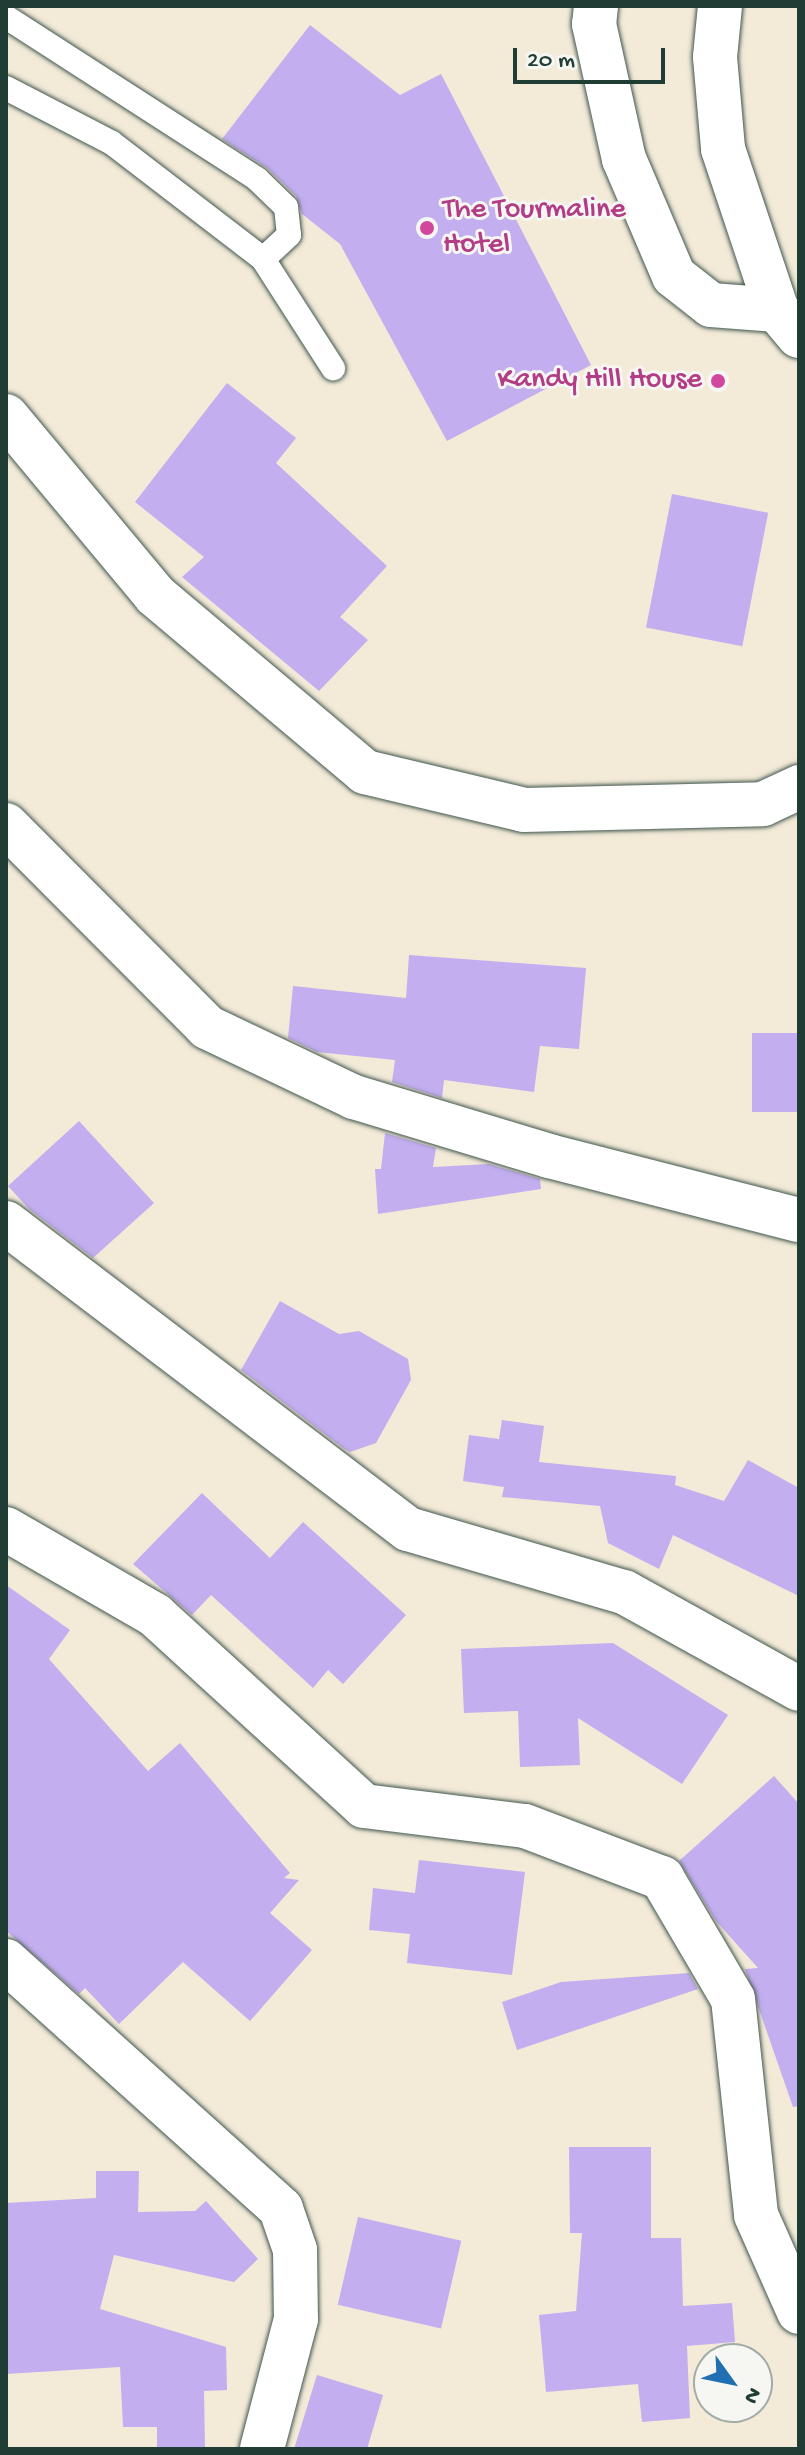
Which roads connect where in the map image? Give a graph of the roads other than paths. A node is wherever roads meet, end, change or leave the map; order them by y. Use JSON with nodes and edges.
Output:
{"nodes":[{"id":1,"x":596,"y":6,"type":"edge"},
{"id":2,"x":720,"y":6,"type":"edge"},
{"id":3,"x":6,"y":17,"type":"edge"},
{"id":4,"x":6,"y":88,"type":"edge"},
{"id":5,"x":263,"y":259,"type":"junction"},
{"id":6,"x":788,"y":323,"type":"edge"},
{"id":7,"x":333,"y":368,"type":"dead end"},
{"id":8,"x":6,"y":416,"type":"edge"},
{"id":9,"x":799,"y":787,"type":"edge"},
{"id":10,"x":6,"y":825,"type":"edge"},
{"id":11,"x":799,"y":1220,"type":"edge"},
{"id":12,"x":6,"y":1223,"type":"edge"},
{"id":13,"x":6,"y":1529,"type":"edge"},
{"id":14,"x":799,"y":1689,"type":"edge"},
{"id":15,"x":6,"y":1961,"type":"edge"},
{"id":16,"x":799,"y":2312,"type":"edge"},
{"id":17,"x":262,"y":2449,"type":"edge"}],
"edges":[{"from":1,"to":6,"type":"street"},
{"from":2,"to":6,"type":"street"},
{"from":3,"to":5,"type":"lane"},
{"from":4,"to":5,"type":"lane"},
{"from":5,"to":7,"type":"lane"},
{"from":8,"to":9,"type":"street"},
{"from":10,"to":11,"type":"street"},
{"from":12,"to":14,"type":"street"},
{"from":13,"to":16,"type":"street"},
{"from":15,"to":17,"type":"street"}]}
